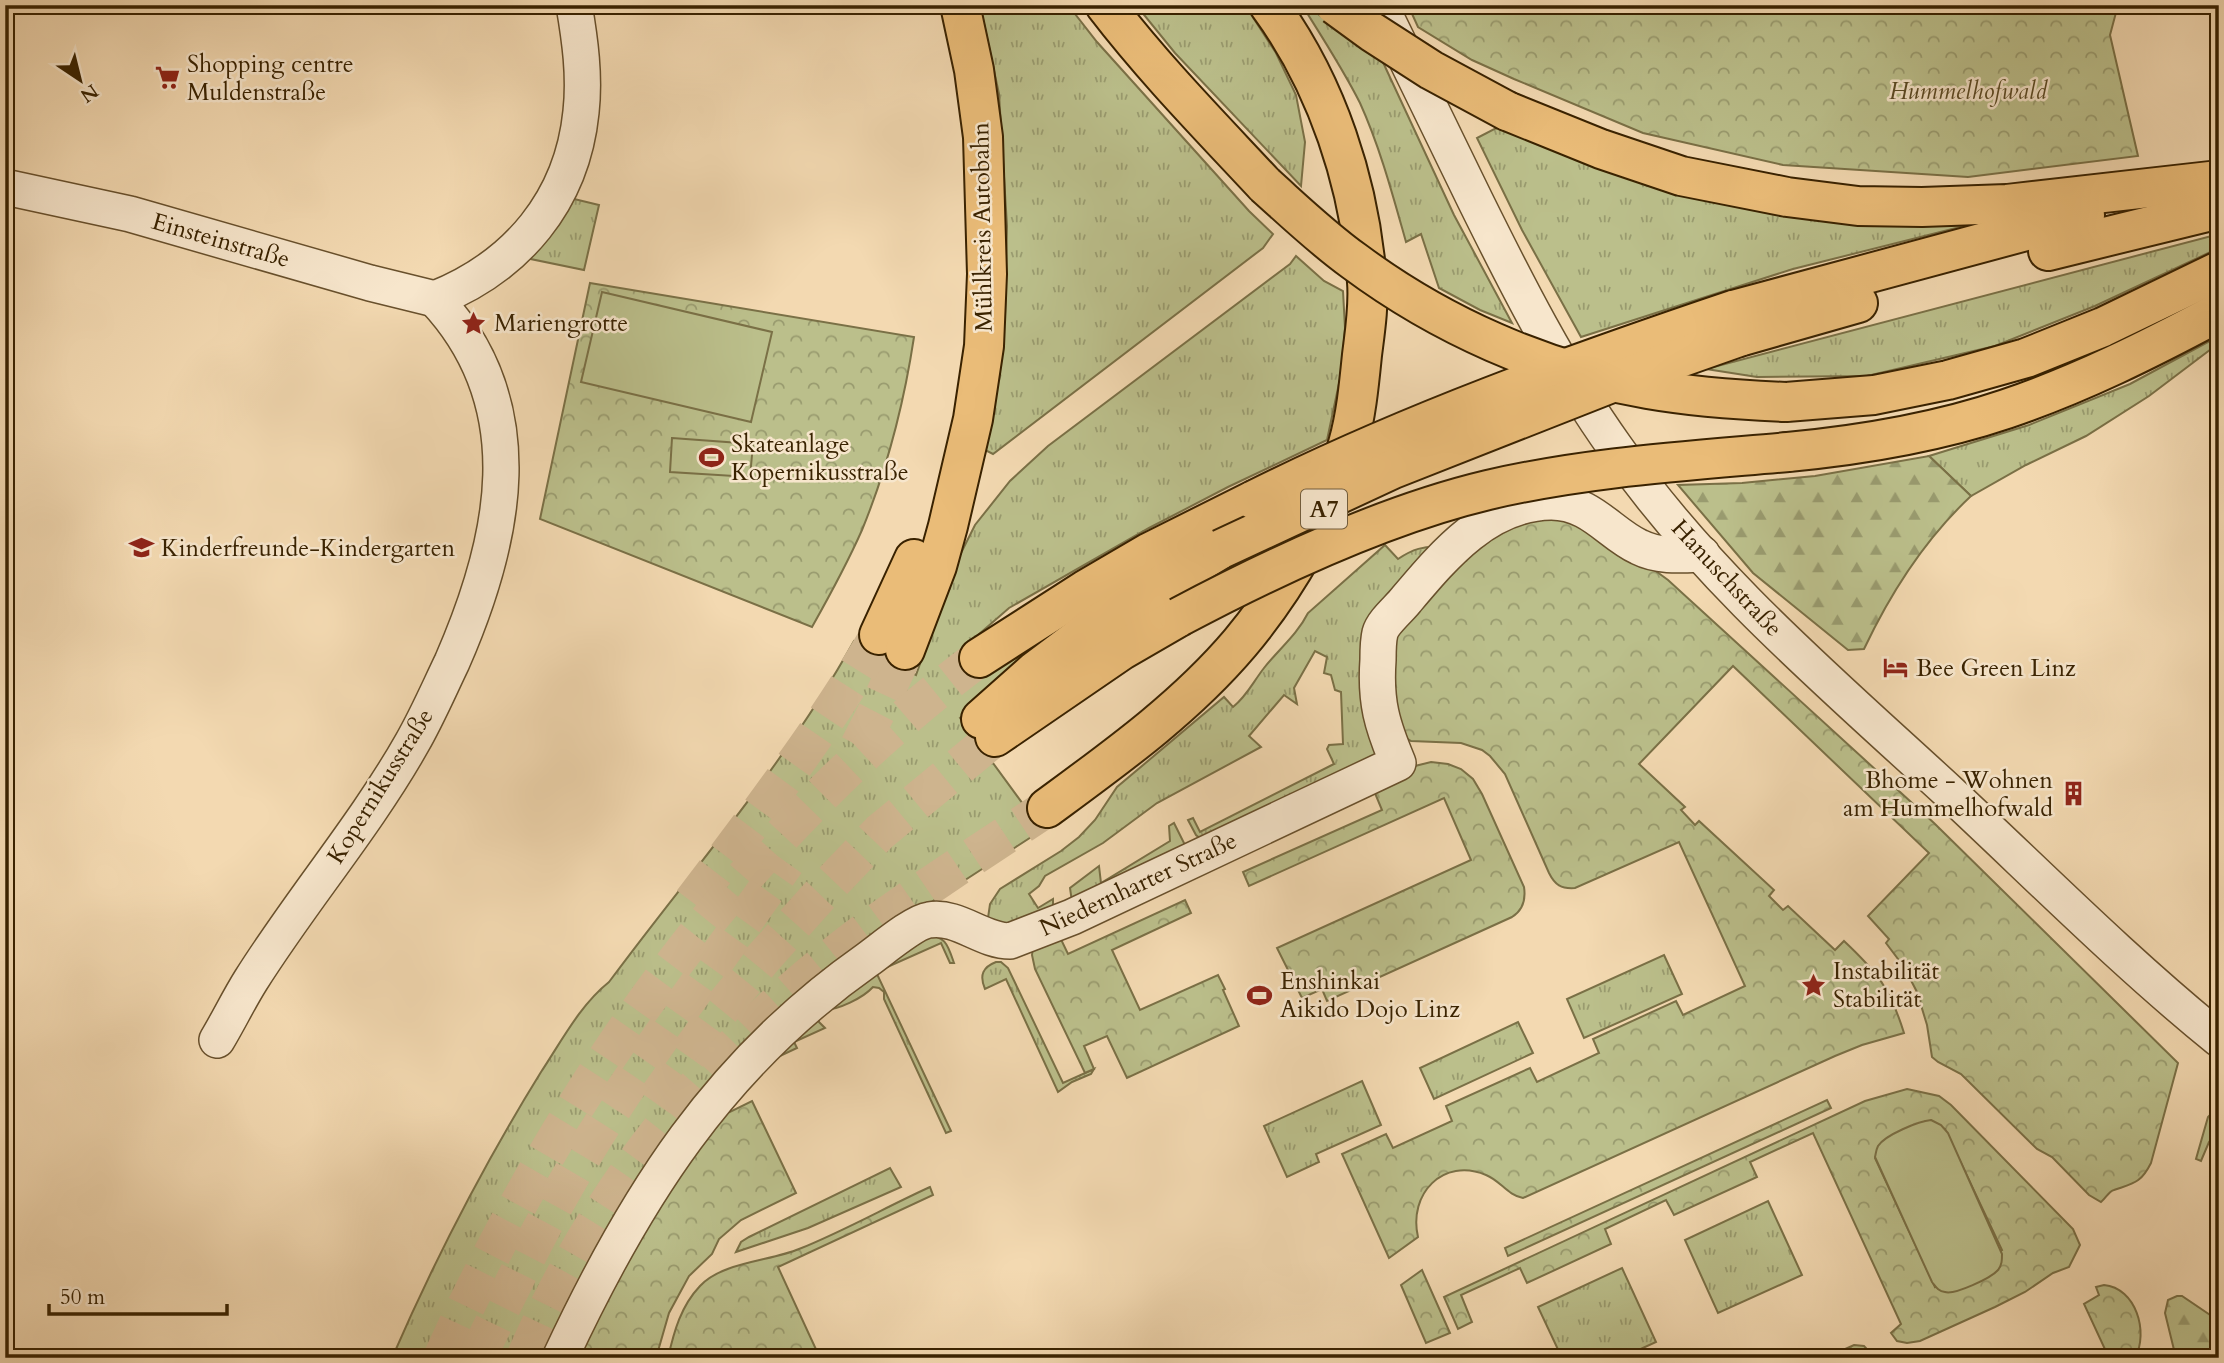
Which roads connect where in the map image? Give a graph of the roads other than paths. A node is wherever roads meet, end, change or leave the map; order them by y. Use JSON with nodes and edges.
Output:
{"nodes":[{"id":1,"x":574,"y":5,"type":"edge"},
{"id":2,"x":960,"y":5,"type":"edge"},
{"id":3,"x":1105,"y":5,"type":"edge"},
{"id":4,"x":1269,"y":5,"type":"edge"},
{"id":5,"x":1335,"y":5,"type":"edge"},
{"id":6,"x":1380,"y":5,"type":"edge"},
{"id":7,"x":2219,"y":180,"type":"edge"},
{"id":8,"x":5,"y":187,"type":"edge"},
{"id":9,"x":2219,"y":209,"type":"edge"},
{"id":10,"x":2219,"y":271,"type":"edge"},
{"id":11,"x":435,"y":299,"type":"junction"},
{"id":12,"x":2219,"y":312,"type":"edge"},
{"id":13,"x":1736,"y":324,"type":"junction"},
{"id":14,"x":1702,"y":554,"type":"junction"},
{"id":15,"x":892,"y":642,"type":"tunnel mouth"},
{"id":16,"x":979,"y":658,"type":"tunnel mouth"},
{"id":17,"x":1047,"y":808,"type":"tunnel mouth"},
{"id":18,"x":2219,"y":1039,"type":"edge"},
{"id":19,"x":217,"y":1040,"type":"dead end"},
{"id":20,"x":560,"y":1358,"type":"edge"}],
"edges":[{"from":1,"to":11,"type":"street"},
{"from":2,"to":15,"type":"highway","name":"Mühlkreis Autobahn"},
{"from":3,"to":10,"type":"highway","bridge":true},
{"from":4,"to":17,"type":"highway","number":"A7"},
{"from":5,"to":7,"type":"highway","bridge":true},
{"from":6,"to":14,"type":"street","name":"Hanuschstraße"},
{"from":7,"to":13,"type":"highway"},
{"from":8,"to":11,"type":"street","name":"Einsteinstraße"},
{"from":9,"to":13,"type":"highway"},
{"from":11,"to":19,"type":"street","name":"Kopernikusstraße"},
{"from":12,"to":13,"type":"highway","bridge":true},
{"from":13,"to":16,"type":"highway","bridge":true},
{"from":14,"to":18,"type":"street","name":"Hanuschstraße"},
{"from":14,"to":20,"type":"street","name":"Niedernharter Straße"}]}
